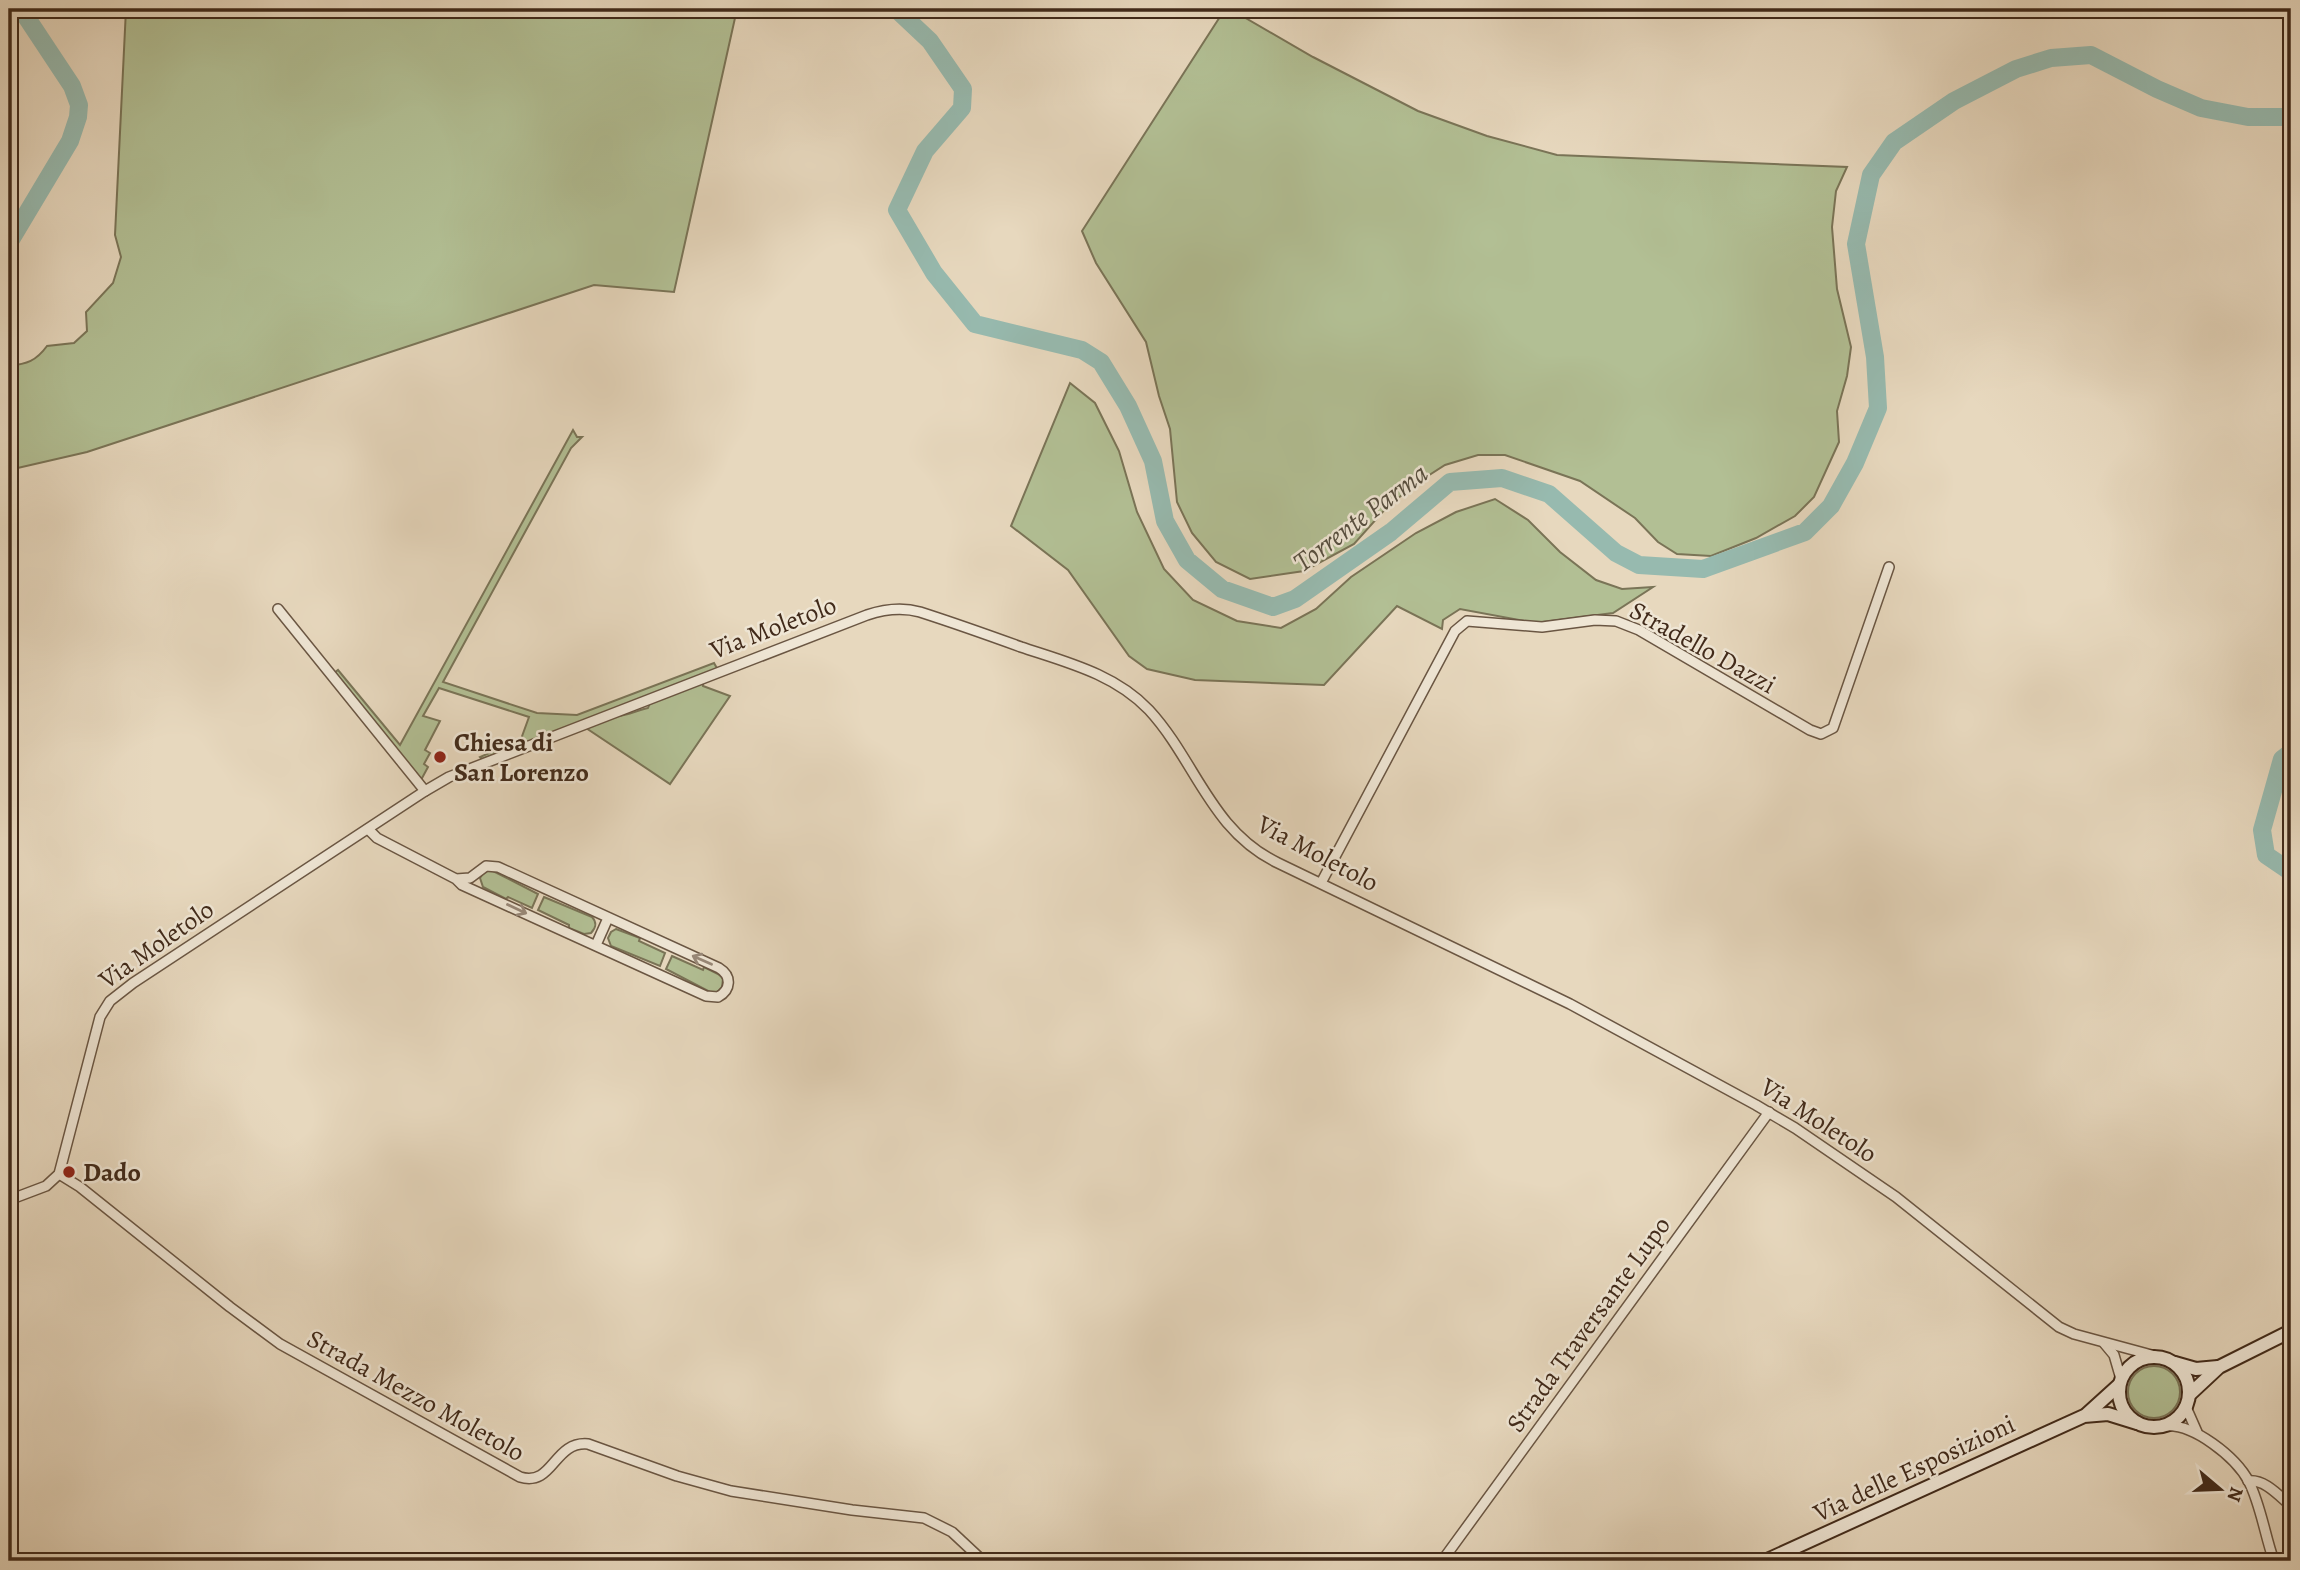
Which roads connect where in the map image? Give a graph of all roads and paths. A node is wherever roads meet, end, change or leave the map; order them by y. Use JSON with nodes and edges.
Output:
{"nodes":[{"id":1,"x":1889,"y":567,"type":"dead end"},
{"id":2,"x":278,"y":609,"type":"dead end"},
{"id":3,"x":425,"y":791,"type":"junction"},
{"id":4,"x":368,"y":829,"type":"junction"},
{"id":5,"x":478,"y":872,"type":"junction"},
{"id":6,"x":456,"y":879,"type":"junction"},
{"id":7,"x":1321,"y":883,"type":"junction"},
{"id":8,"x":485,"y":895,"type":"junction"},
{"id":9,"x":608,"y":918,"type":"junction"},
{"id":10,"x":596,"y":945,"type":"junction"},
{"id":11,"x":1769,"y":1112,"type":"junction"},
{"id":12,"x":60,"y":1174,"type":"junction"},
{"id":13,"x":9,"y":1200,"type":"edge"},
{"id":14,"x":2291,"y":1331,"type":"edge"},
{"id":15,"x":2104,"y":1343,"type":"junction"},
{"id":16,"x":2165,"y":1358,"type":"junction"},
{"id":17,"x":2219,"y":1367,"type":"junction"},
{"id":18,"x":2117,"y":1381,"type":"junction"},
{"id":19,"x":2190,"y":1401,"type":"junction"},
{"id":20,"x":2084,"y":1416,"type":"junction"},
{"id":21,"x":2137,"y":1423,"type":"junction"},
{"id":22,"x":2165,"y":1426,"type":"junction"},
{"id":23,"x":2198,"y":1434,"type":"junction"},
{"id":24,"x":2248,"y":1481,"type":"junction"},
{"id":25,"x":2291,"y":1506,"type":"edge"},
{"id":26,"x":983,"y":1561,"type":"edge"},
{"id":27,"x":1442,"y":1561,"type":"edge"},
{"id":28,"x":1765,"y":1561,"type":"edge"},
{"id":29,"x":2274,"y":1561,"type":"edge"}],
"edges":[{"from":1,"to":7,"type":"street","name":"Stradello Dazzi"},
{"from":2,"to":3,"type":"street"},
{"from":3,"to":4,"type":"street","name":"Via Moletolo"},
{"from":3,"to":7,"type":"street","name":"Via Moletolo"},
{"from":4,"to":6,"type":"street"},
{"from":4,"to":12,"type":"street","name":"Via Moletolo"},
{"from":5,"to":6,"type":"street"},
{"from":5,"to":8,"type":"street"},
{"from":5,"to":9,"type":"street"},
{"from":6,"to":8,"type":"street"},
{"from":7,"to":11,"type":"street","name":"Via Moletolo"},
{"from":8,"to":10,"type":"street","one_way":true},
{"from":9,"to":10,"type":"street"},
{"from":10,"to":9,"type":"street","one_way":true},
{"from":11,"to":15,"type":"street","name":"Via Moletolo"},
{"from":11,"to":27,"type":"street","name":"Strada Traversante Lupo"},
{"from":12,"to":13,"type":"street"},
{"from":12,"to":26,"type":"street","name":"Strada Mezzo Moletolo"},
{"from":14,"to":17,"type":"street"},
{"from":15,"to":16,"type":"street","name":"Via Moletolo"},
{"from":15,"to":18,"type":"street"},
{"from":16,"to":17,"type":"street","name":"Via Moletolo"},
{"from":16,"to":18,"type":"street"},
{"from":16,"to":19,"type":"street"},
{"from":17,"to":19,"type":"street"},
{"from":18,"to":20,"type":"street","name":"Via delle Esposizioni"},
{"from":18,"to":21,"type":"street"},
{"from":19,"to":22,"type":"street"},
{"from":19,"to":23,"type":"street"},
{"from":20,"to":21,"type":"street","name":"Via delle Esposizioni"},
{"from":20,"to":28,"type":"street","name":"Via delle Esposizioni"},
{"from":21,"to":22,"type":"street"},
{"from":22,"to":23,"type":"street"},
{"from":23,"to":24,"type":"street"},
{"from":24,"to":25,"type":"street"},
{"from":24,"to":29,"type":"street"}]}
